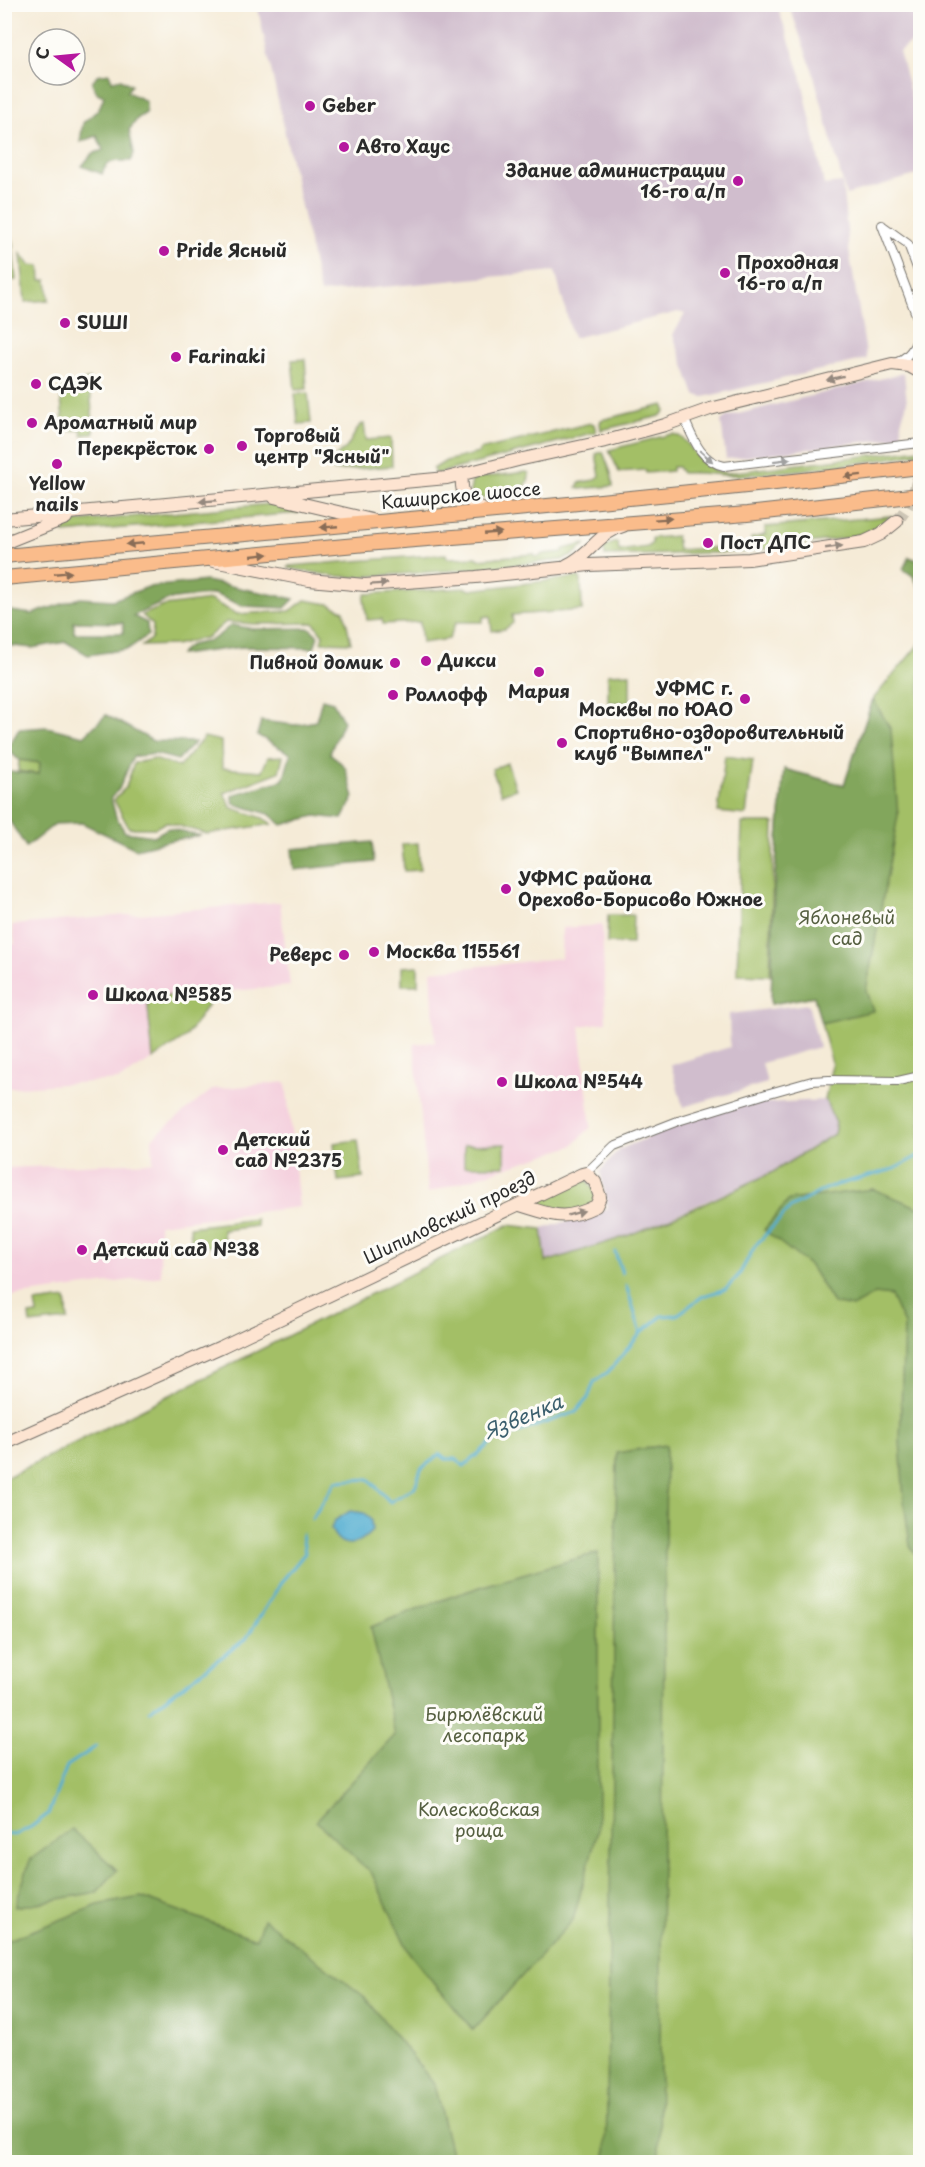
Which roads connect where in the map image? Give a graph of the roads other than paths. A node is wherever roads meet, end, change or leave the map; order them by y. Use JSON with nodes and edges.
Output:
{"nodes":[{"id":1,"x":921,"y":276,"type":"edge"},
{"id":2,"x":920,"y":323,"type":"edge"},
{"id":3,"x":892,"y":364,"type":"junction"},
{"id":4,"x":921,"y":372,"type":"edge"},
{"id":5,"x":684,"y":418,"type":"junction"},
{"id":6,"x":921,"y":443,"type":"edge"},
{"id":7,"x":917,"y":467,"type":"edge"},
{"id":8,"x":462,"y":474,"type":"junction"},
{"id":9,"x":266,"y":495,"type":"junction"},
{"id":10,"x":919,"y":496,"type":"edge"},
{"id":11,"x":485,"y":511,"type":"junction"},
{"id":12,"x":81,"y":513,"type":"junction"},
{"id":13,"x":4,"y":519,"type":"edge"},
{"id":14,"x":641,"y":521,"type":"junction"},
{"id":15,"x":897,"y":521,"type":"tunnel mouth"},
{"id":16,"x":381,"y":522,"type":"junction"},
{"id":17,"x":4,"y":543,"type":"edge"},
{"id":18,"x":4,"y":556,"type":"edge"},
{"id":19,"x":202,"y":560,"type":"junction"},
{"id":20,"x":557,"y":568,"type":"junction"},
{"id":21,"x":4,"y":578,"type":"edge"},
{"id":22,"x":921,"y":1076,"type":"edge"},
{"id":23,"x":586,"y":1173,"type":"junction"},
{"id":24,"x":520,"y":1205,"type":"junction"},
{"id":25,"x":4,"y":1444,"type":"edge"}],
"edges":[{"from":1,"to":2,"type":"street"},
{"from":2,"to":3,"type":"street"},
{"from":3,"to":4,"type":"main road"},
{"from":3,"to":5,"type":"main road","one_way":true},
{"from":5,"to":6,"type":"street","one_way":true},
{"from":5,"to":8,"type":"main road"},
{"from":7,"to":11,"type":"main road","name":"Каширское шоссе","one_way":true},
{"from":8,"to":9,"type":"main road"},
{"from":8,"to":11,"type":"main road"},
{"from":9,"to":12,"type":"main road","one_way":true},
{"from":9,"to":16,"type":"main road"},
{"from":14,"to":10,"type":"main road","one_way":true},
{"from":11,"to":16,"type":"main road","name":"Каширское шоссе"},
{"from":12,"to":13,"type":"main road"},
{"from":12,"to":17,"type":"main road"},
{"from":19,"to":14,"type":"main road","one_way":true},
{"from":14,"to":20,"type":"main road"},
{"from":20,"to":15,"type":"main road","one_way":true},
{"from":16,"to":18,"type":"main road","name":"Каширское шоссе","one_way":true},
{"from":19,"to":20,"type":"main road","one_way":true},
{"from":21,"to":19,"type":"main road","one_way":true},
{"from":22,"to":23,"type":"street","name":"Шипиловский проезд"},
{"from":23,"to":24,"type":"main road","name":"Шипиловский проезд"},
{"from":24,"to":23,"type":"main road","one_way":true},
{"from":24,"to":25,"type":"main road","name":"Шипиловский проезд"}]}
